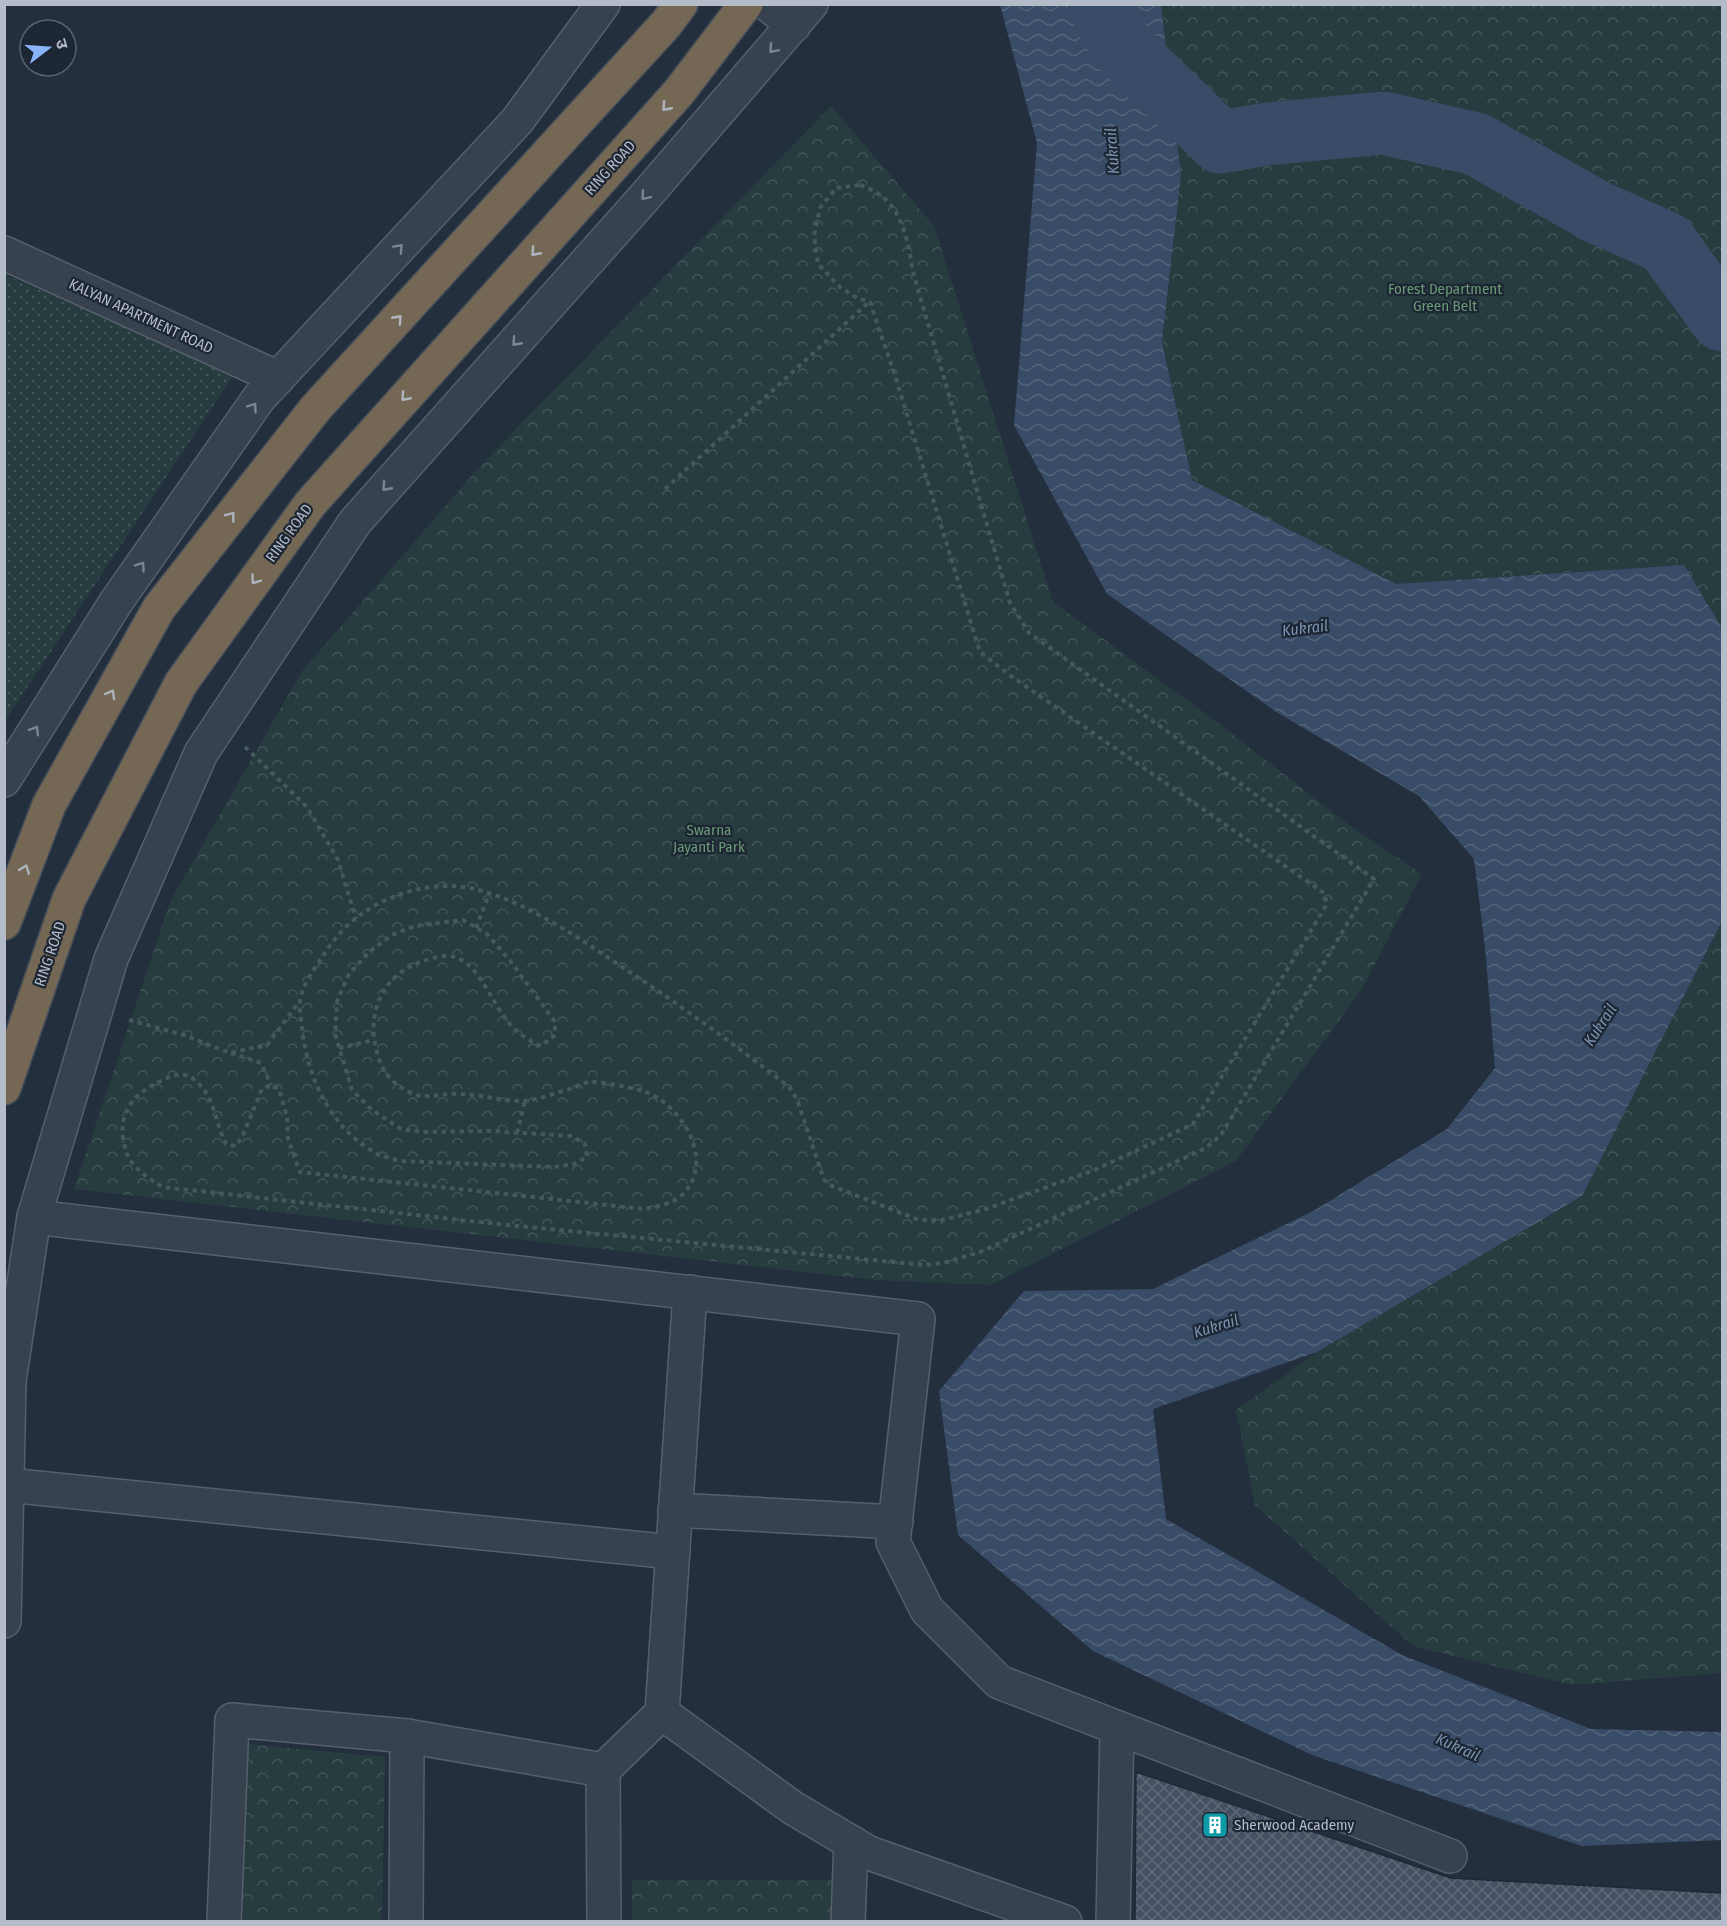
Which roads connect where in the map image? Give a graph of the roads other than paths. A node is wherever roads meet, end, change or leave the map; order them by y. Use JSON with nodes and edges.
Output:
{"nodes":[{"id":1,"x":603,"y":4,"type":"edge"},
{"id":2,"x":746,"y":4,"type":"edge"},
{"id":3,"x":767,"y":4,"type":"edge"},
{"id":4,"x":673,"y":14,"type":"edge"},
{"id":5,"x":802,"y":15,"type":"edge"},
{"id":6,"x":4,"y":253,"type":"edge"},
{"id":7,"x":278,"y":378,"type":"junction"},
{"id":8,"x":4,"y":780,"type":"edge"},
{"id":9,"x":4,"y":923,"type":"edge"},
{"id":10,"x":4,"y":1088,"type":"edge"},
{"id":11,"x":34,"y":1216,"type":"junction"},
{"id":12,"x":690,"y":1292,"type":"junction"},
{"id":13,"x":7,"y":1485,"type":"junction"},
{"id":14,"x":675,"y":1510,"type":"junction"},
{"id":15,"x":896,"y":1522,"type":"junction"},
{"id":16,"x":673,"y":1552,"type":"junction"},
{"id":17,"x":4,"y":1621,"type":"edge"},
{"id":18,"x":662,"y":1713,"type":"junction"},
{"id":19,"x":1117,"y":1728,"type":"junction"},
{"id":20,"x":407,"y":1737,"type":"junction"},
{"id":21,"x":603,"y":1770,"type":"junction"},
{"id":22,"x":851,"y":1842,"type":"junction"},
{"id":23,"x":1450,"y":1856,"type":"dead end"},
{"id":24,"x":224,"y":1922,"type":"edge"},
{"id":25,"x":406,"y":1922,"type":"edge"},
{"id":26,"x":604,"y":1922,"type":"edge"},
{"id":27,"x":848,"y":1922,"type":"edge"},
{"id":28,"x":1065,"y":1922,"type":"edge"},
{"id":29,"x":1113,"y":1922,"type":"edge"}],
"edges":[{"from":7,"to":1,"type":"street","one_way":true},
{"from":2,"to":10,"type":"highway","name":"RING ROAD","one_way":true},
{"from":3,"to":5,"type":"street"},
{"from":9,"to":4,"type":"highway","one_way":true},
{"from":5,"to":11,"type":"street","one_way":true},
{"from":6,"to":7,"type":"street","name":"KALYAN APARTMENT ROAD"},
{"from":8,"to":7,"type":"street","one_way":true},
{"from":11,"to":12,"type":"street"},
{"from":11,"to":13,"type":"street"},
{"from":12,"to":14,"type":"street"},
{"from":12,"to":15,"type":"street"},
{"from":13,"to":16,"type":"street"},
{"from":13,"to":17,"type":"street"},
{"from":14,"to":15,"type":"street"},
{"from":14,"to":16,"type":"street"},
{"from":15,"to":19,"type":"street"},
{"from":16,"to":18,"type":"street"},
{"from":18,"to":21,"type":"street"},
{"from":18,"to":22,"type":"street"},
{"from":19,"to":23,"type":"street"},
{"from":19,"to":29,"type":"street"},
{"from":20,"to":21,"type":"street"},
{"from":20,"to":24,"type":"street"},
{"from":20,"to":25,"type":"street"},
{"from":21,"to":26,"type":"street"},
{"from":22,"to":27,"type":"street"},
{"from":22,"to":28,"type":"street"}]}
